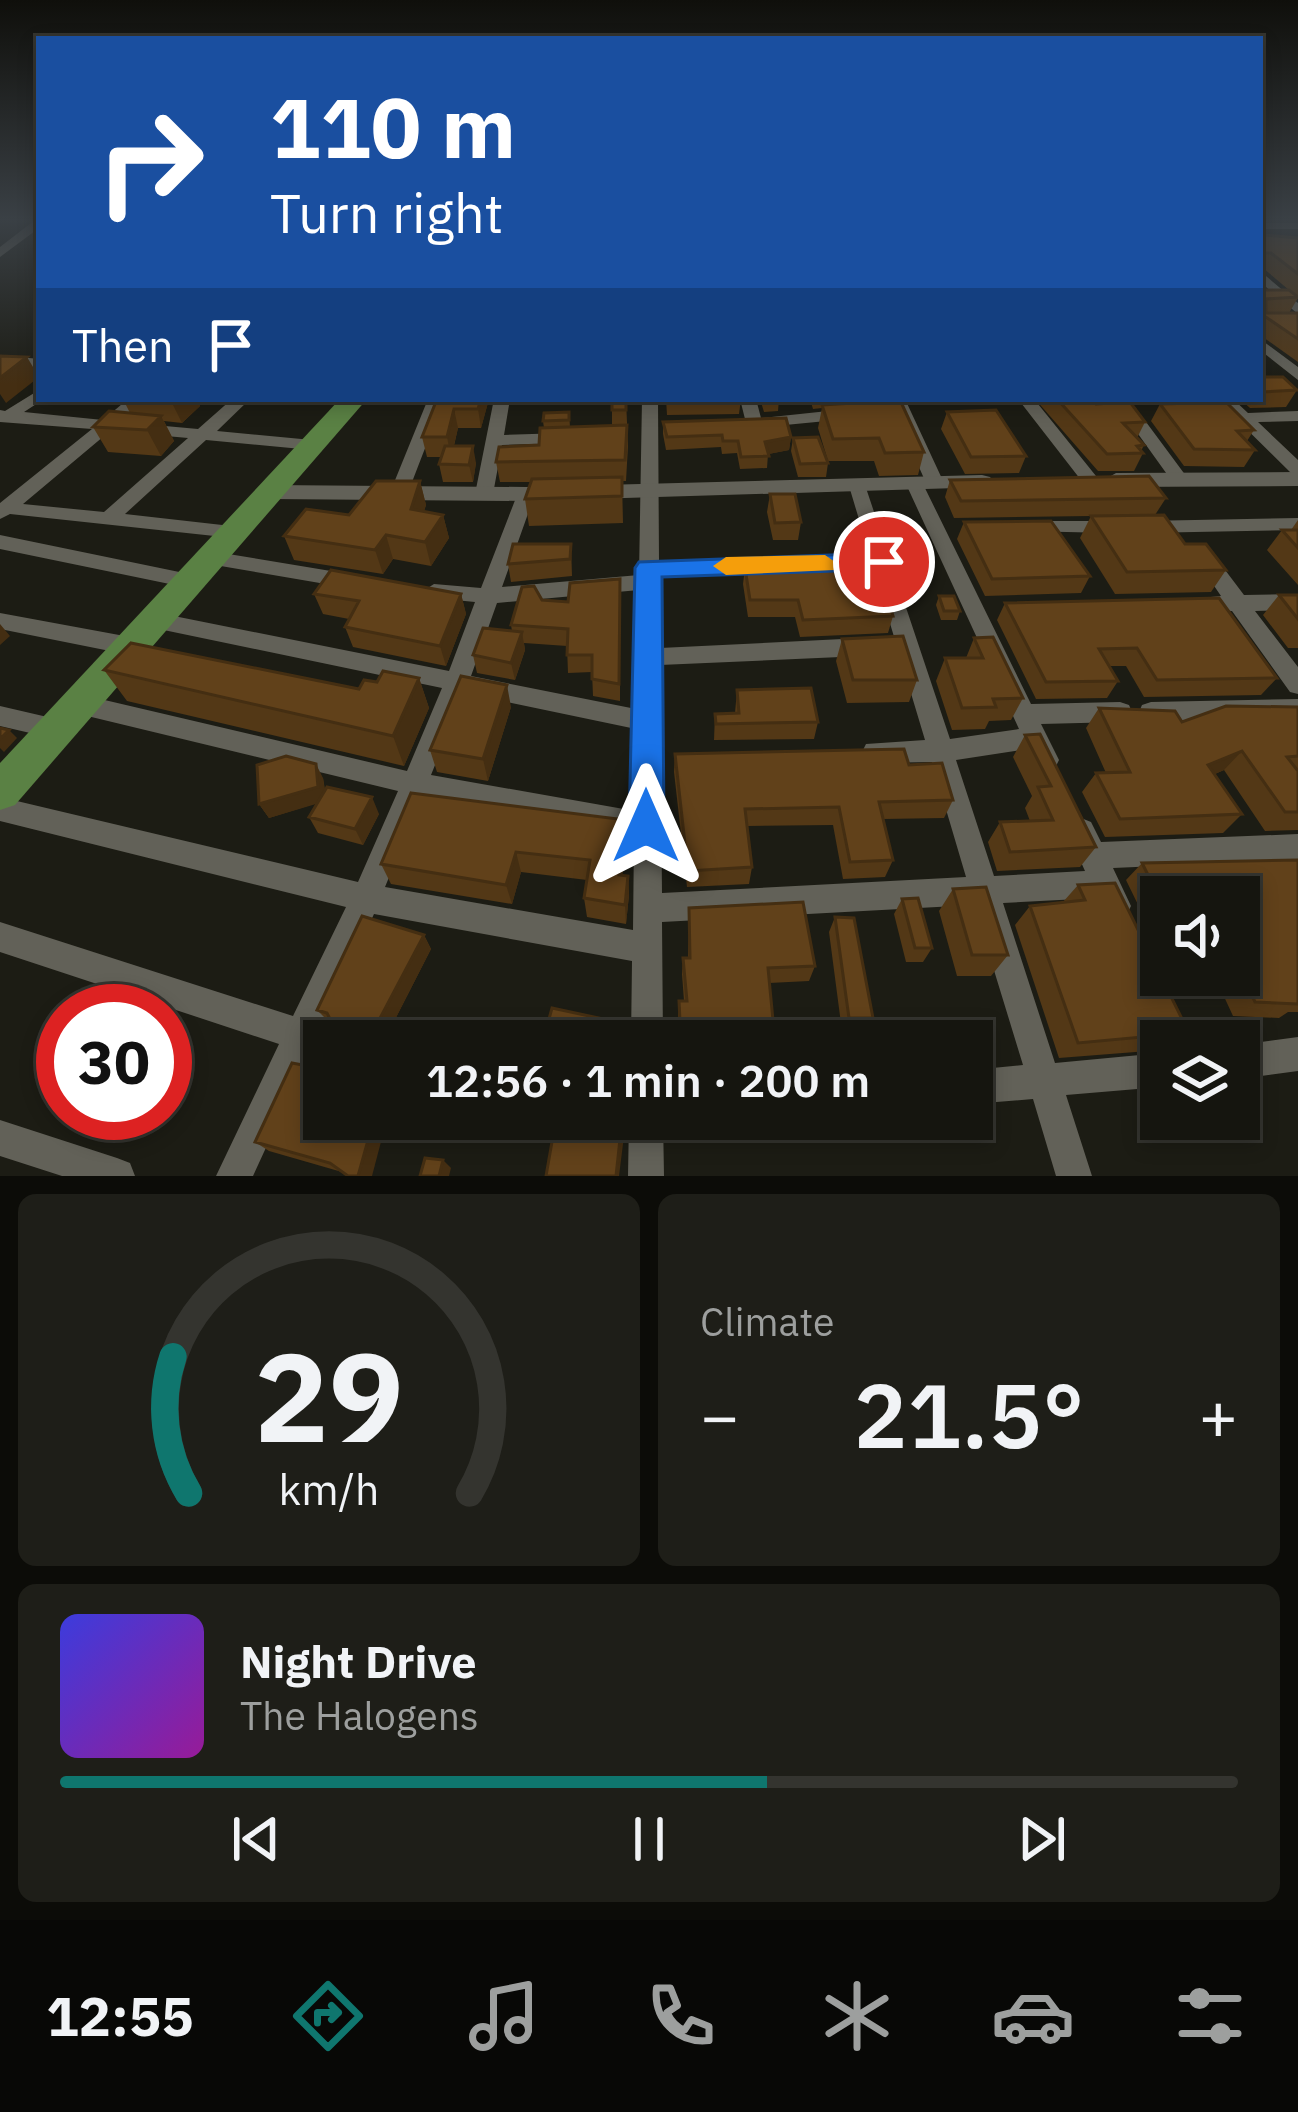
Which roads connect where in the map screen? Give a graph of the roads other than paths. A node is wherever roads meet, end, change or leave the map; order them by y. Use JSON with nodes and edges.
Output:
{"nodes":[{"id":1,"x":1263,"y":278,"type":"edge"},
{"id":2,"x":1298,"y":310,"type":"edge"},
{"id":3,"x":1298,"y":321,"type":"edge"},
{"id":4,"x":1279,"y":322,"type":"edge"},
{"id":5,"x":1263,"y":345,"type":"edge"},
{"id":6,"x":0,"y":360,"type":"edge"},
{"id":7,"x":36,"y":364,"type":"edge"},
{"id":8,"x":1296,"y":371,"type":"edge"},
{"id":9,"x":36,"y":397,"type":"edge"},
{"id":10,"x":134,"y":402,"type":"edge"},
{"id":11,"x":238,"y":402,"type":"edge"},
{"id":12,"x":350,"y":402,"type":"edge"},
{"id":13,"x":435,"y":402,"type":"edge"},
{"id":14,"x":501,"y":402,"type":"edge"},
{"id":15,"x":650,"y":402,"type":"edge"},
{"id":16,"x":749,"y":402,"type":"edge"},
{"id":17,"x":1028,"y":402,"type":"edge"},
{"id":18,"x":1122,"y":402,"type":"edge"},
{"id":19,"x":1227,"y":402,"type":"edge"},
{"id":20,"x":886,"y":409,"type":"edge"},
{"id":21,"x":1298,"y":416,"type":"edge"},
{"id":22,"x":3,"y":418,"type":"edge"},
{"id":23,"x":1242,"y":418,"type":"junction"},
{"id":24,"x":754,"y":423,"type":"junction"},
{"id":25,"x":671,"y":424,"type":"edge"},
{"id":26,"x":733,"y":424,"type":"edge"},
{"id":27,"x":106,"y":425,"type":"junction"},
{"id":28,"x":650,"y":430,"type":"junction"},
{"id":29,"x":199,"y":434,"type":"junction"},
{"id":30,"x":628,"y":436,"type":"edge"},
{"id":31,"x":583,"y":437,"type":"edge"},
{"id":32,"x":494,"y":440,"type":"junction"},
{"id":33,"x":312,"y":445,"type":"junction"},
{"id":34,"x":1298,"y":470,"type":"edge"},
{"id":35,"x":1144,"y":479,"type":"junction"},
{"id":36,"x":1180,"y":479,"type":"junction"},
{"id":37,"x":1298,"y":479,"type":"edge"},
{"id":38,"x":1079,"y":480,"type":"joint"},
{"id":39,"x":1001,"y":482,"type":"edge"},
{"id":40,"x":925,"y":483,"type":"junction"},
{"id":41,"x":858,"y":486,"type":"junction"},
{"id":42,"x":649,"y":491,"type":"junction"},
{"id":43,"x":270,"y":492,"type":"junction"},
{"id":44,"x":484,"y":494,"type":"junction"},
{"id":45,"x":526,"y":494,"type":"junction"},
{"id":46,"x":398,"y":495,"type":"junction"},
{"id":47,"x":3,"y":511,"type":"edge"},
{"id":48,"x":108,"y":519,"type":"junction"},
{"id":49,"x":1298,"y":524,"type":"edge"},
{"id":50,"x":1180,"y":526,"type":"junction"},
{"id":51,"x":1004,"y":528,"type":"edge"},
{"id":52,"x":233,"y":532,"type":"junction"},
{"id":53,"x":0,"y":542,"type":"edge"},
{"id":54,"x":884,"y":562,"type":"junction"},
{"id":55,"x":200,"y":570,"type":"junction"},
{"id":56,"x":649,"y":575,"type":"junction"},
{"id":57,"x":369,"y":584,"type":"edge"},
{"id":58,"x":407,"y":590,"type":"edge"},
{"id":59,"x":489,"y":596,"type":"junction"},
{"id":60,"x":1298,"y":602,"type":"edge"},
{"id":61,"x":1240,"y":603,"type":"junction"},
{"id":62,"x":1174,"y":604,"type":"edge"},
{"id":63,"x":154,"y":620,"type":"junction"},
{"id":64,"x":0,"y":621,"type":"edge"},
{"id":65,"x":910,"y":645,"type":"junction"},
{"id":66,"x":130,"y":646,"type":"junction"},
{"id":67,"x":648,"y":657,"type":"junction"},
{"id":68,"x":456,"y":684,"type":"junction"},
{"id":69,"x":1298,"y":685,"type":"edge"},
{"id":70,"x":1298,"y":709,"type":"edge"},
{"id":71,"x":0,"y":716,"type":"edge"},
{"id":72,"x":68,"y":717,"type":"junction"},
{"id":73,"x":647,"y":721,"type":"junction"},
{"id":74,"x":1030,"y":725,"type":"junction"},
{"id":75,"x":943,"y":751,"type":"junction"},
{"id":76,"x":852,"y":753,"type":"edge"},
{"id":77,"x":415,"y":784,"type":"junction"},
{"id":78,"x":0,"y":791,"type":"edge"},
{"id":79,"x":0,"y":809,"type":"edge"},
{"id":80,"x":646,"y":826,"type":"junction"},
{"id":81,"x":1297,"y":848,"type":"edge"},
{"id":82,"x":1100,"y":870,"type":"junction"},
{"id":83,"x":987,"y":890,"type":"junction"},
{"id":84,"x":366,"y":898,"type":"junction"},
{"id":85,"x":646,"y":908,"type":"junction"},
{"id":86,"x":1125,"y":923,"type":"edge"},
{"id":87,"x":0,"y":937,"type":"edge"},
{"id":88,"x":646,"y":948,"type":"junction"},
{"id":89,"x":319,"y":1020,"type":"edge"},
{"id":90,"x":647,"y":1020,"type":"edge"},
{"id":91,"x":303,"y":1035,"type":"edge"},
{"id":92,"x":303,"y":1054,"type":"edge"},
{"id":93,"x":1298,"y":1054,"type":"edge"},
{"id":94,"x":1260,"y":1059,"type":"edge"},
{"id":95,"x":1140,"y":1072,"type":"edge"},
{"id":96,"x":1045,"y":1082,"type":"junction"},
{"id":97,"x":993,"y":1086,"type":"edge"},
{"id":98,"x":0,"y":1138,"type":"edge"},
{"id":99,"x":646,"y":1140,"type":"edge"},
{"id":100,"x":117,"y":1176,"type":"edge"},
{"id":101,"x":234,"y":1176,"type":"edge"},
{"id":102,"x":646,"y":1176,"type":"edge"},
{"id":103,"x":1074,"y":1176,"type":"edge"}],
"edges":[{"from":1,"to":2,"type":"street"},
{"from":3,"to":4,"type":"street"},
{"from":5,"to":8,"type":"street"},
{"from":6,"to":7,"type":"street"},
{"from":9,"to":22,"type":"street"},
{"from":10,"to":27,"type":"street"},
{"from":11,"to":29,"type":"street"},
{"from":12,"to":33,"type":"main road"},
{"from":13,"to":46,"type":"street"},
{"from":14,"to":32,"type":"street"},
{"from":15,"to":28,"type":"street"},
{"from":16,"to":24,"type":"street"},
{"from":17,"to":38,"type":"street"},
{"from":18,"to":36,"type":"street"},
{"from":19,"to":23,"type":"street"},
{"from":20,"to":24,"type":"street"},
{"from":20,"to":40,"type":"street"},
{"from":21,"to":23,"type":"street"},
{"from":22,"to":27,"type":"street"},
{"from":23,"to":34,"type":"street"},
{"from":24,"to":26,"type":"street"},
{"from":25,"to":28,"type":"street"},
{"from":27,"to":29,"type":"street"},
{"from":27,"to":47,"type":"street"},
{"from":28,"to":30,"type":"street"},
{"from":28,"to":42,"type":"street"},
{"from":29,"to":33,"type":"street"},
{"from":29,"to":48,"type":"street"},
{"from":31,"to":32,"type":"street"},
{"from":32,"to":44,"type":"street"},
{"from":33,"to":43,"type":"main road"},
{"from":35,"to":36,"type":"street"},
{"from":35,"to":38,"type":"street"},
{"from":35,"to":50,"type":"street"},
{"from":36,"to":37,"type":"street"},
{"from":39,"to":40,"type":"street"},
{"from":40,"to":41,"type":"street"},
{"from":40,"to":74,"type":"street"},
{"from":41,"to":42,"type":"street"},
{"from":41,"to":54,"type":"street"},
{"from":42,"to":45,"type":"street"},
{"from":42,"to":56,"type":"street"},
{"from":43,"to":46,"type":"street"},
{"from":43,"to":52,"type":"main road"},
{"from":44,"to":45,"type":"street"},
{"from":44,"to":46,"type":"street"},
{"from":45,"to":59,"type":"street"},
{"from":47,"to":48,"type":"street"},
{"from":48,"to":52,"type":"street"},
{"from":49,"to":50,"type":"street"},
{"from":50,"to":51,"type":"street"},
{"from":50,"to":61,"type":"street"},
{"from":52,"to":55,"type":"main road"},
{"from":53,"to":55,"type":"street"},
{"from":54,"to":56,"type":"street"},
{"from":54,"to":65,"type":"street"},
{"from":55,"to":57,"type":"street"},
{"from":55,"to":63,"type":"main road"},
{"from":56,"to":59,"type":"street"},
{"from":56,"to":67,"type":"street"},
{"from":58,"to":59,"type":"street"},
{"from":59,"to":68,"type":"street"},
{"from":60,"to":61,"type":"street"},
{"from":61,"to":62,"type":"street"},
{"from":61,"to":69,"type":"street"},
{"from":63,"to":66,"type":"main road"},
{"from":63,"to":68,"type":"street"},
{"from":64,"to":66,"type":"street"},
{"from":65,"to":67,"type":"street"},
{"from":65,"to":75,"type":"street"},
{"from":66,"to":72,"type":"main road"},
{"from":67,"to":73,"type":"street"},
{"from":68,"to":73,"type":"street"},
{"from":68,"to":77,"type":"street"},
{"from":70,"to":74,"type":"street"},
{"from":71,"to":72,"type":"street"},
{"from":72,"to":77,"type":"street"},
{"from":72,"to":78,"type":"main road"},
{"from":73,"to":80,"type":"street"},
{"from":74,"to":75,"type":"street"},
{"from":74,"to":82,"type":"street"},
{"from":75,"to":76,"type":"street"},
{"from":75,"to":83,"type":"street"},
{"from":77,"to":80,"type":"street"},
{"from":77,"to":84,"type":"street"},
{"from":79,"to":84,"type":"street"},
{"from":80,"to":85,"type":"street"},
{"from":81,"to":82,"type":"street"},
{"from":82,"to":83,"type":"street"},
{"from":82,"to":86,"type":"street"},
{"from":83,"to":85,"type":"street"},
{"from":83,"to":96,"type":"street"},
{"from":84,"to":88,"type":"street"},
{"from":84,"to":89,"type":"street"},
{"from":85,"to":88,"type":"street"},
{"from":87,"to":91,"type":"street"},
{"from":88,"to":90,"type":"street"},
{"from":92,"to":101,"type":"street"},
{"from":93,"to":94,"type":"street"},
{"from":95,"to":96,"type":"street"},
{"from":96,"to":97,"type":"street"},
{"from":96,"to":103,"type":"street"},
{"from":98,"to":100,"type":"street"},
{"from":99,"to":102,"type":"street"}]}
